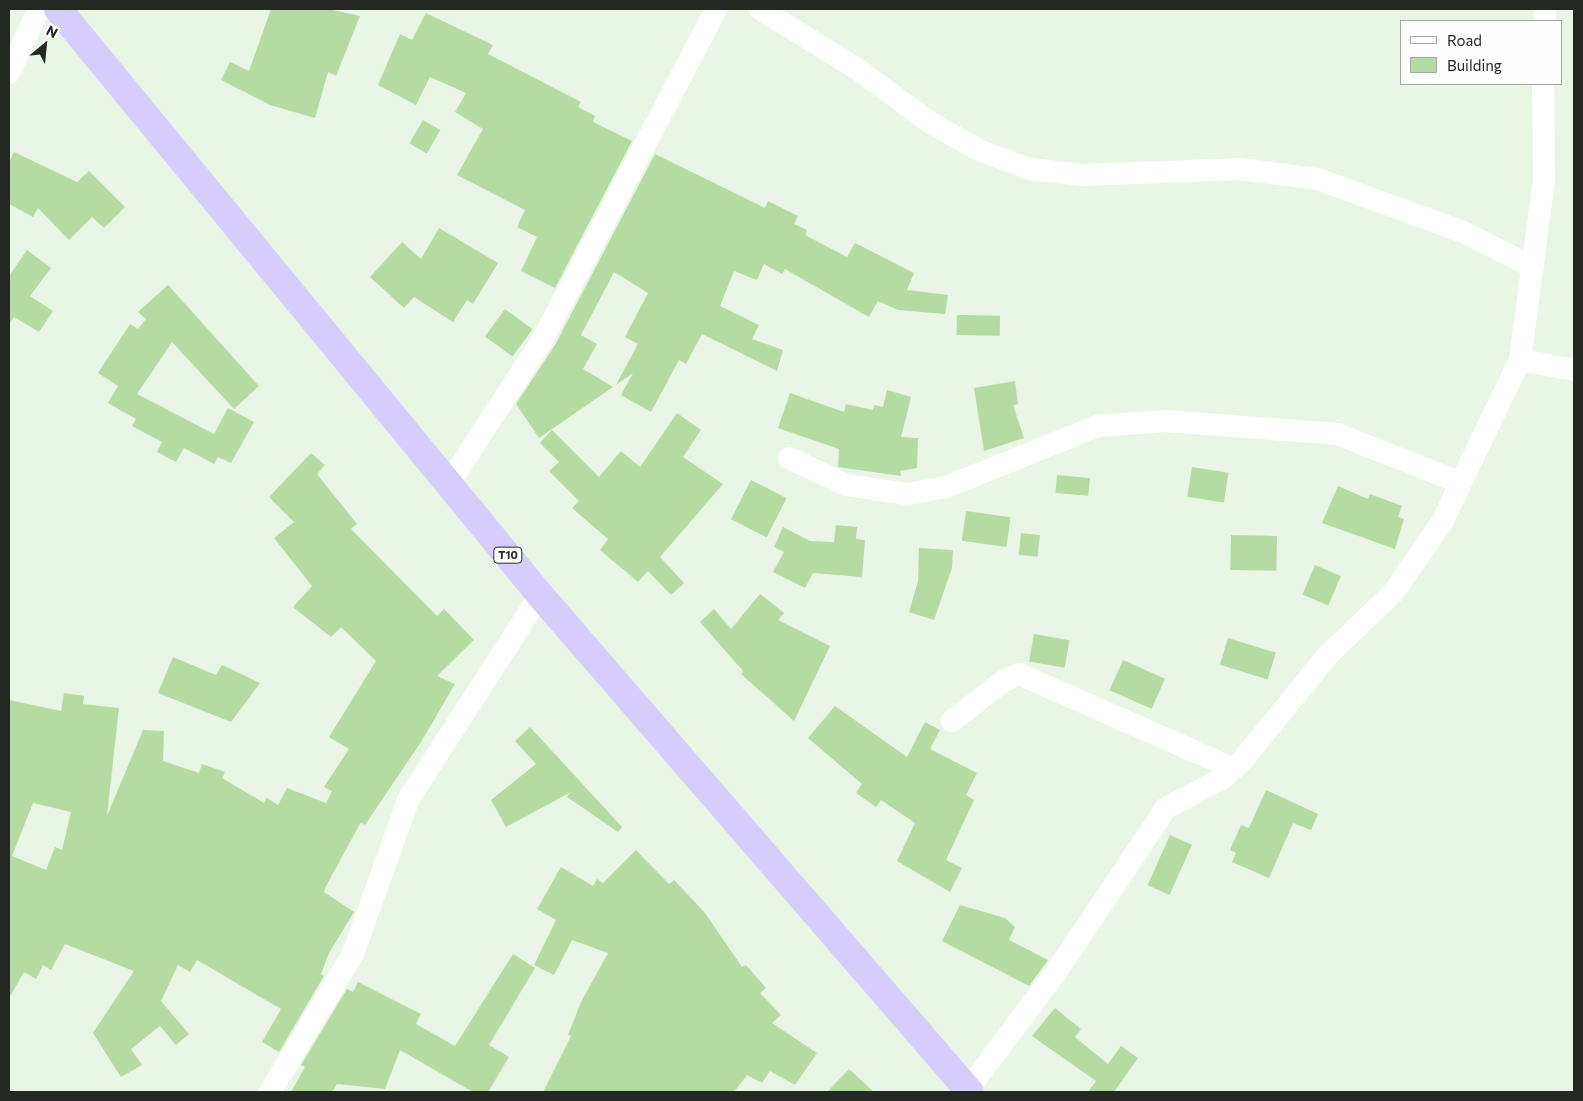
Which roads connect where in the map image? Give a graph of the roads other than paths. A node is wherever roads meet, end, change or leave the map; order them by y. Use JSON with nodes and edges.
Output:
{"nodes":[{"id":1,"x":39,"y":9,"type":"edge"},
{"id":2,"x":58,"y":9,"type":"edge"},
{"id":3,"x":716,"y":9,"type":"edge"},
{"id":4,"x":760,"y":9,"type":"edge"},
{"id":5,"x":9,"y":72,"type":"edge"},
{"id":6,"x":1543,"y":85,"type":"edge"},
{"id":7,"x":1529,"y":265,"type":"junction"},
{"id":8,"x":1520,"y":360,"type":"junction"},
{"id":9,"x":1574,"y":370,"type":"edge"},
{"id":10,"x":789,"y":458,"type":"dead end"},
{"id":11,"x":450,"y":482,"type":"junction"},
{"id":12,"x":1459,"y":482,"type":"junction"},
{"id":13,"x":540,"y":595,"type":"junction"},
{"id":14,"x":952,"y":721,"type":"dead end"},
{"id":15,"x":1234,"y":769,"type":"junction"},
{"id":16,"x":967,"y":1091,"type":"edge"},
{"id":17,"x":270,"y":1092,"type":"edge"}],
"edges":[{"from":1,"to":5,"type":"street"},
{"from":2,"to":11,"type":"highway","number":"T10"},
{"from":3,"to":11,"type":"street"},
{"from":4,"to":7,"type":"street"},
{"from":6,"to":7,"type":"street"},
{"from":7,"to":8,"type":"street"},
{"from":8,"to":9,"type":"street"},
{"from":8,"to":12,"type":"street"},
{"from":10,"to":12,"type":"street"},
{"from":11,"to":13,"type":"highway","number":"T10"},
{"from":12,"to":15,"type":"street"},
{"from":13,"to":16,"type":"highway","number":"T10"},
{"from":13,"to":17,"type":"street"},
{"from":14,"to":15,"type":"street"},
{"from":15,"to":16,"type":"street"}]}
